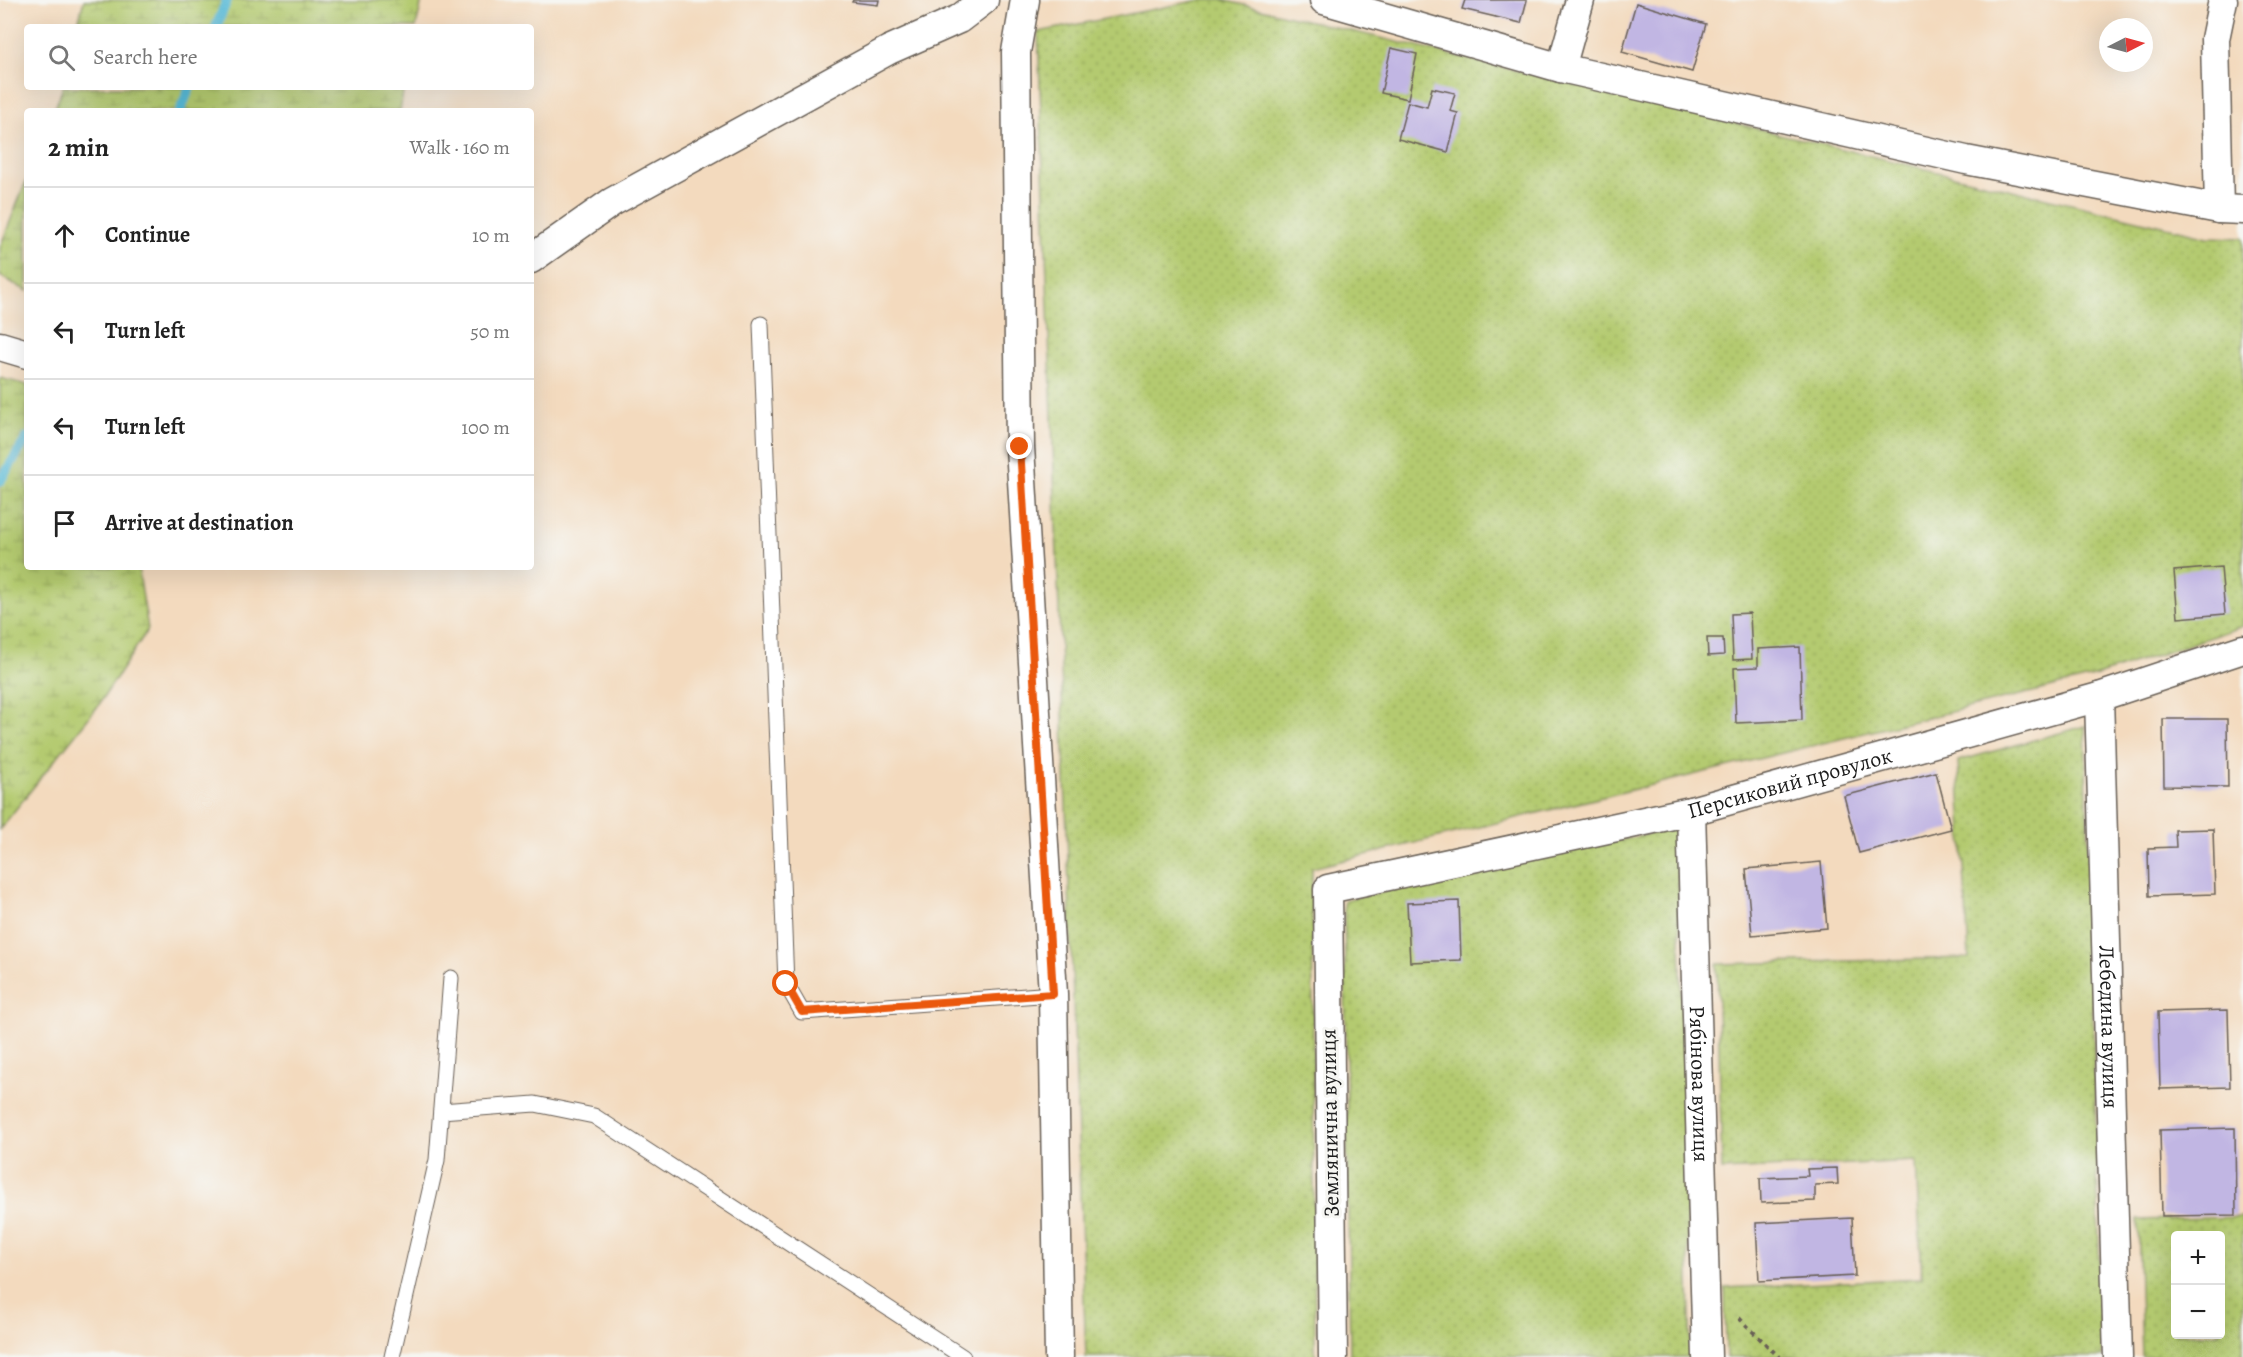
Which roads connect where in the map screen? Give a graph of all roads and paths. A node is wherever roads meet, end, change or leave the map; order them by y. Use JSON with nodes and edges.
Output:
{"nodes":[{"id":1,"x":984,"y":0,"type":"edge"},
{"id":2,"x":1025,"y":0,"type":"edge"},
{"id":3,"x":1324,"y":0,"type":"edge"},
{"id":4,"x":1580,"y":0,"type":"edge"},
{"id":5,"x":2223,"y":0,"type":"edge"},
{"id":6,"x":1561,"y":68,"type":"junction"},
{"id":7,"x":2231,"y":210,"type":"edge"},
{"id":8,"x":534,"y":257,"type":"edge"},
{"id":9,"x":761,"y":324,"type":"dead end"},
{"id":10,"x":0,"y":346,"type":"edge"},
{"id":11,"x":24,"y":353,"type":"edge"},
{"id":12,"x":2243,"y":649,"type":"edge"},
{"id":13,"x":2099,"y":697,"type":"junction"},
{"id":14,"x":1691,"y":811,"type":"junction"},
{"id":15,"x":1328,"y":889,"type":"joint"},
{"id":16,"x":451,"y":978,"type":"dead end"},
{"id":17,"x":1053,"y":994,"type":"junction"},
{"id":18,"x":441,"y":1111,"type":"junction"},
{"id":19,"x":1706,"y":1290,"type":"junction"},
{"id":20,"x":392,"y":1357,"type":"edge"},
{"id":21,"x":963,"y":1357,"type":"edge"},
{"id":22,"x":1059,"y":1357,"type":"edge"},
{"id":23,"x":1333,"y":1357,"type":"edge"},
{"id":24,"x":1707,"y":1357,"type":"edge"},
{"id":25,"x":1779,"y":1357,"type":"edge"},
{"id":26,"x":2118,"y":1357,"type":"edge"}],
"edges":[{"from":1,"to":8,"type":"street"},
{"from":2,"to":17,"type":"street"},
{"from":3,"to":6,"type":"street"},
{"from":4,"to":6,"type":"street"},
{"from":5,"to":7,"type":"street"},
{"from":6,"to":7,"type":"street"},
{"from":9,"to":17,"type":"lane"},
{"from":10,"to":11,"type":"street"},
{"from":12,"to":13,"type":"street","name":"Персиковий провулок"},
{"from":13,"to":14,"type":"street","name":"Персиковий провулок"},
{"from":13,"to":26,"type":"street","name":"Лебедина вулиця"},
{"from":14,"to":15,"type":"street","name":"Персиковий провулок"},
{"from":14,"to":19,"type":"street","name":"Рябінова вулиця"},
{"from":15,"to":23,"type":"street","name":"Землянична вулиця"},
{"from":16,"to":18,"type":"lane"},
{"from":17,"to":22,"type":"street"},
{"from":18,"to":20,"type":"lane"},
{"from":18,"to":21,"type":"lane"},
{"from":19,"to":24,"type":"street","name":"Рябінова вулиця"},
{"from":19,"to":25,"type":"path"}]}
